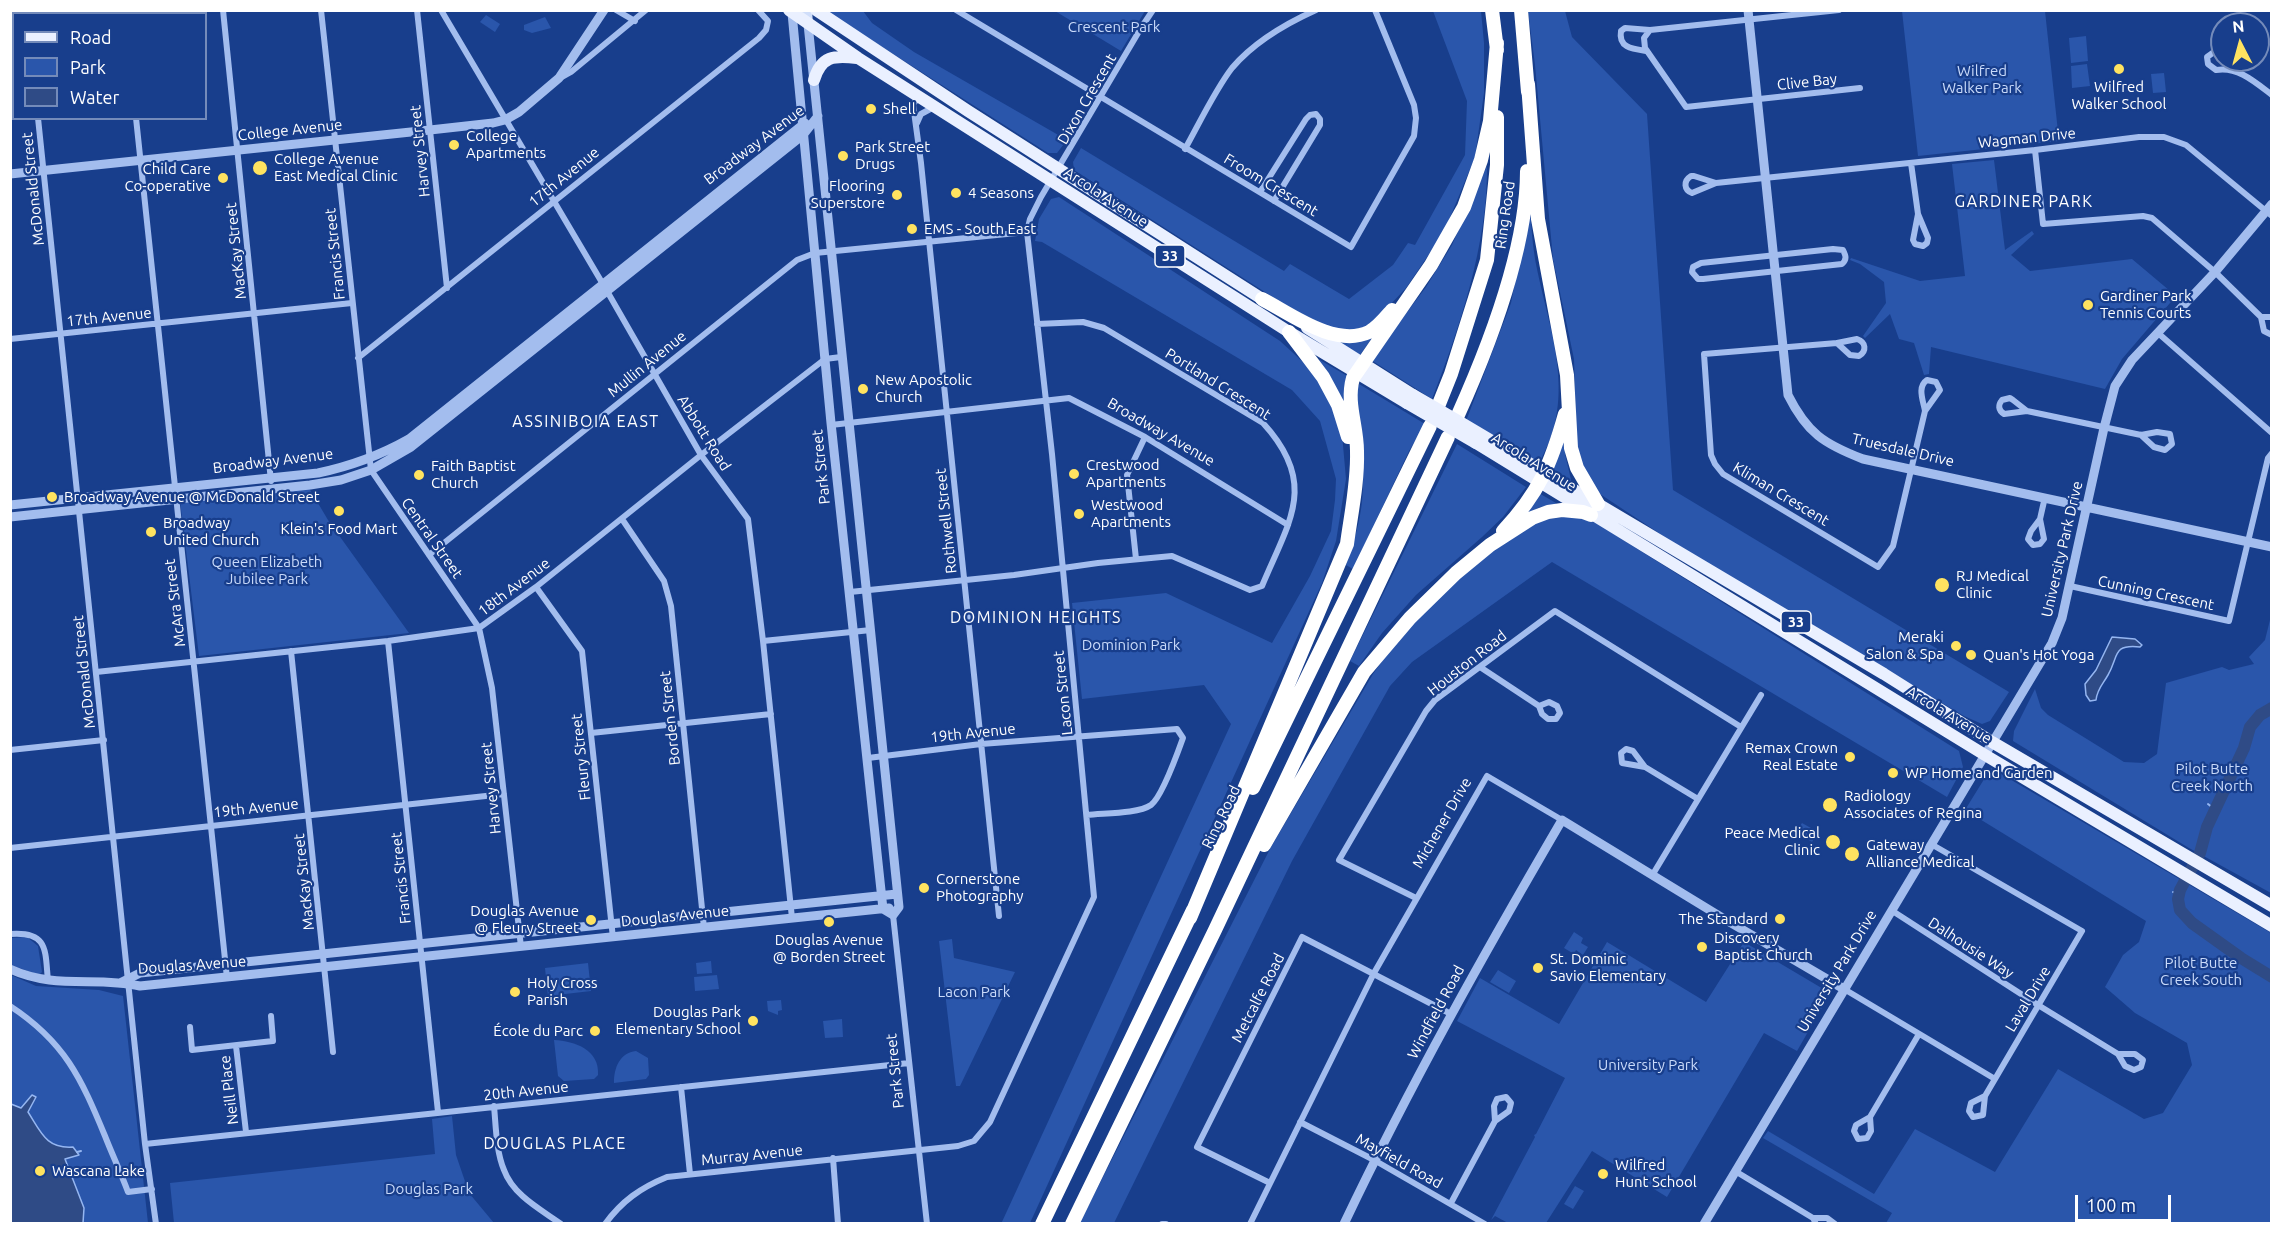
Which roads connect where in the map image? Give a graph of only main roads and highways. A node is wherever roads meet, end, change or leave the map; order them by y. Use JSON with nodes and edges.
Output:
{"nodes":[{"id":1,"x":807,"y":10,"type":"edge"},
{"id":2,"x":816,"y":10,"type":"edge"},
{"id":3,"x":1492,"y":10,"type":"edge"},
{"id":4,"x":1521,"y":10,"type":"edge"},
{"id":5,"x":791,"y":11,"type":"edge"},
{"id":6,"x":808,"y":24,"type":"junction"},
{"id":7,"x":1497,"y":43,"type":"junction"},
{"id":8,"x":858,"y":58,"type":"junction"},
{"id":9,"x":814,"y":80,"type":"road end"},
{"id":10,"x":1528,"y":84,"type":"junction"},
{"id":11,"x":920,"y":96,"type":"junction"},
{"id":12,"x":968,"y":111,"type":"junction"},
{"id":13,"x":1431,"y":265,"type":"junction"},
{"id":14,"x":1262,"y":299,"type":"junction"},
{"id":15,"x":1289,"y":332,"type":"junction"},
{"id":16,"x":1359,"y":368,"type":"junction"},
{"id":17,"x":1569,"y":400,"type":"junction"},
{"id":18,"x":1439,"y":404,"type":"dead end"},
{"id":19,"x":1458,"y":415,"type":"dead end"},
{"id":20,"x":1430,"y":426,"type":"dead end"},
{"id":21,"x":1448,"y":436,"type":"dead end"},
{"id":22,"x":1543,"y":478,"type":"junction"},
{"id":23,"x":1354,"y":493,"type":"junction"},
{"id":24,"x":1595,"y":510,"type":"junction"},
{"id":25,"x":1490,"y":546,"type":"junction"},
{"id":26,"x":2271,"y":906,"type":"edge"},
{"id":27,"x":1190,"y":918,"type":"junction"},
{"id":28,"x":2271,"y":926,"type":"edge"},
{"id":29,"x":1215,"y":930,"type":"junction"},
{"id":30,"x":1042,"y":1224,"type":"edge"},
{"id":31,"x":1072,"y":1224,"type":"edge"}],
"edges":[{"from":1,"to":6,"type":"main road","name":"Park Street"},
{"from":2,"to":12,"type":"main road","name":"Arcola Avenue","number":"33"},
{"from":3,"to":7,"type":"highway","name":"Ring Road"},
{"from":4,"to":10,"type":"highway","name":"Ring Road"},
{"from":5,"to":6,"type":"main road","name":"Arcola Avenue","number":"33"},
{"from":6,"to":8,"type":"main road","name":"Arcola Avenue","number":"33"},
{"from":7,"to":13,"type":"highway"},
{"from":7,"to":18,"type":"highway","name":"Ring Road"},
{"from":8,"to":9,"type":"main road"},
{"from":8,"to":11,"type":"main road","name":"Arcola Avenue","number":"33"},
{"from":10,"to":17,"type":"highway"},
{"from":10,"to":19,"type":"highway","name":"Ring Road"},
{"from":11,"to":12,"type":"main road"},
{"from":11,"to":15,"type":"main road","name":"Arcola Avenue","number":"33"},
{"from":12,"to":14,"type":"main road","name":"Arcola Avenue","number":"33"},
{"from":13,"to":14,"type":"highway"},
{"from":13,"to":16,"type":"highway"},
{"from":14,"to":16,"type":"main road","name":"Arcola Avenue","number":"33"},
{"from":15,"to":16,"type":"main road","name":"Arcola Avenue","number":"33"},
{"from":15,"to":23,"type":"highway"},
{"from":16,"to":22,"type":"main road","name":"Arcola Avenue","number":"33","bridge":true},
{"from":16,"to":23,"type":"highway"},
{"from":17,"to":22,"type":"highway"},
{"from":17,"to":24,"type":"highway"},
{"from":20,"to":27,"type":"highway","name":"Ring Road"},
{"from":21,"to":29,"type":"highway"},
{"from":22,"to":24,"type":"main road","name":"Arcola Avenue","number":"33"},
{"from":22,"to":25,"type":"highway"},
{"from":23,"to":27,"type":"highway"},
{"from":24,"to":25,"type":"highway"},
{"from":24,"to":26,"type":"main road","name":"Arcola Avenue","number":"33"},
{"from":24,"to":28,"type":"main road","name":"Arcola Avenue","number":"33"},
{"from":25,"to":29,"type":"highway"},
{"from":27,"to":30,"type":"highway","name":"Ring Road"},
{"from":29,"to":31,"type":"highway"}]}
